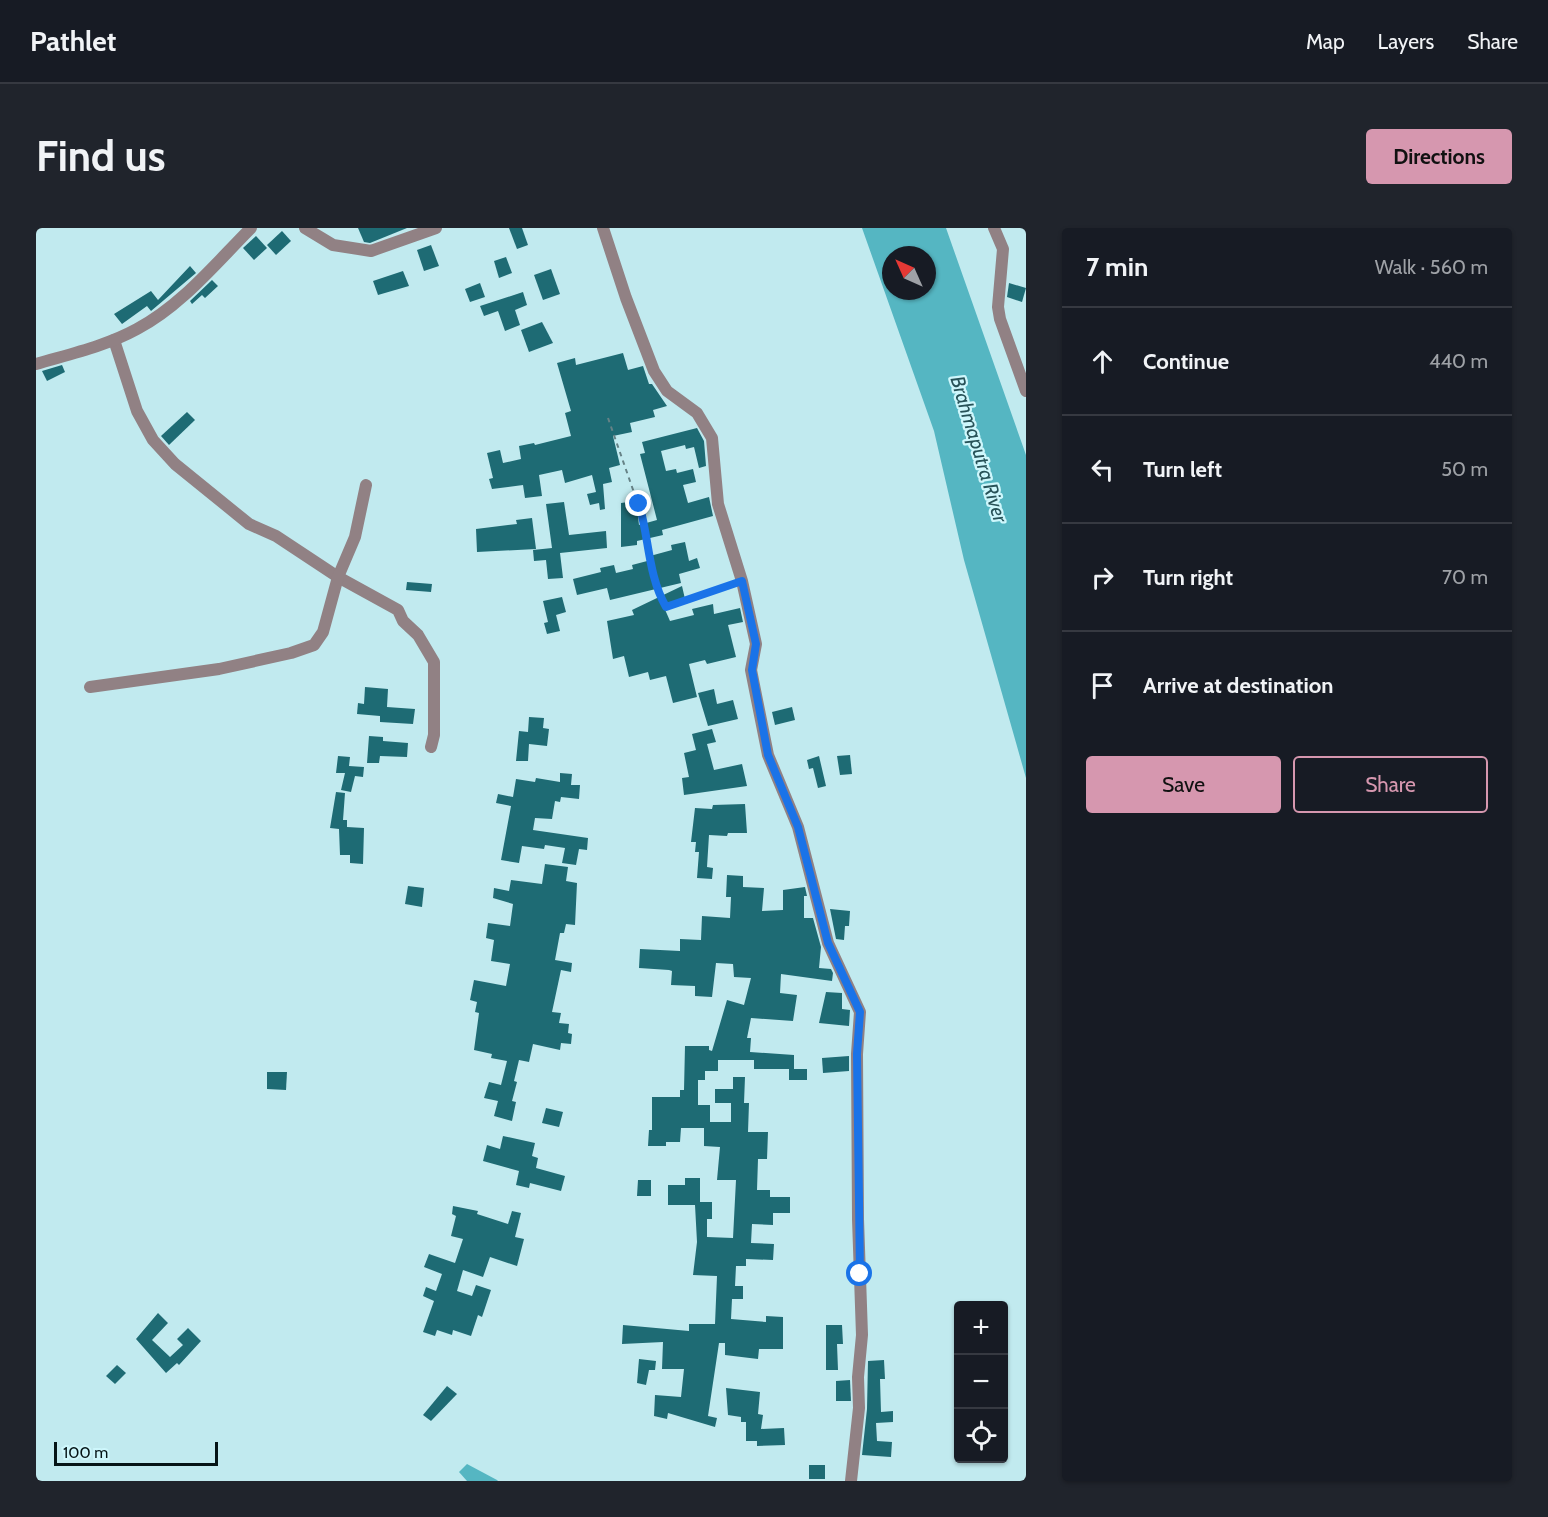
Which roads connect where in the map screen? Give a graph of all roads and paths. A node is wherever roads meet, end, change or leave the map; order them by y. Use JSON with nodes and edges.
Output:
{"nodes":[{"id":1,"x":251,"y":228,"type":"edge"},
{"id":2,"x":305,"y":228,"type":"edge"},
{"id":3,"x":436,"y":228,"type":"edge"},
{"id":4,"x":603,"y":228,"type":"edge"},
{"id":5,"x":994,"y":228,"type":"edge"},
{"id":6,"x":114,"y":340,"type":"junction"},
{"id":7,"x":36,"y":364,"type":"edge"},
{"id":8,"x":1026,"y":391,"type":"edge"},
{"id":9,"x":608,"y":418,"type":"dead end"},
{"id":10,"x":366,"y":485,"type":"dead end"},
{"id":11,"x":339,"y":577,"type":"junction"},
{"id":12,"x":742,"y":581,"type":"junction"},
{"id":13,"x":90,"y":687,"type":"dead end"},
{"id":14,"x":431,"y":747,"type":"dead end"},
{"id":15,"x":851,"y":1481,"type":"edge"}],
"edges":[{"from":1,"to":6,"type":"street"},
{"from":2,"to":3,"type":"street"},
{"from":4,"to":12,"type":"street"},
{"from":5,"to":8,"type":"street"},
{"from":6,"to":7,"type":"street"},
{"from":6,"to":11,"type":"street"},
{"from":9,"to":12,"type":"path"},
{"from":10,"to":11,"type":"street"},
{"from":11,"to":13,"type":"street"},
{"from":11,"to":14,"type":"street"},
{"from":12,"to":15,"type":"street"}]}
